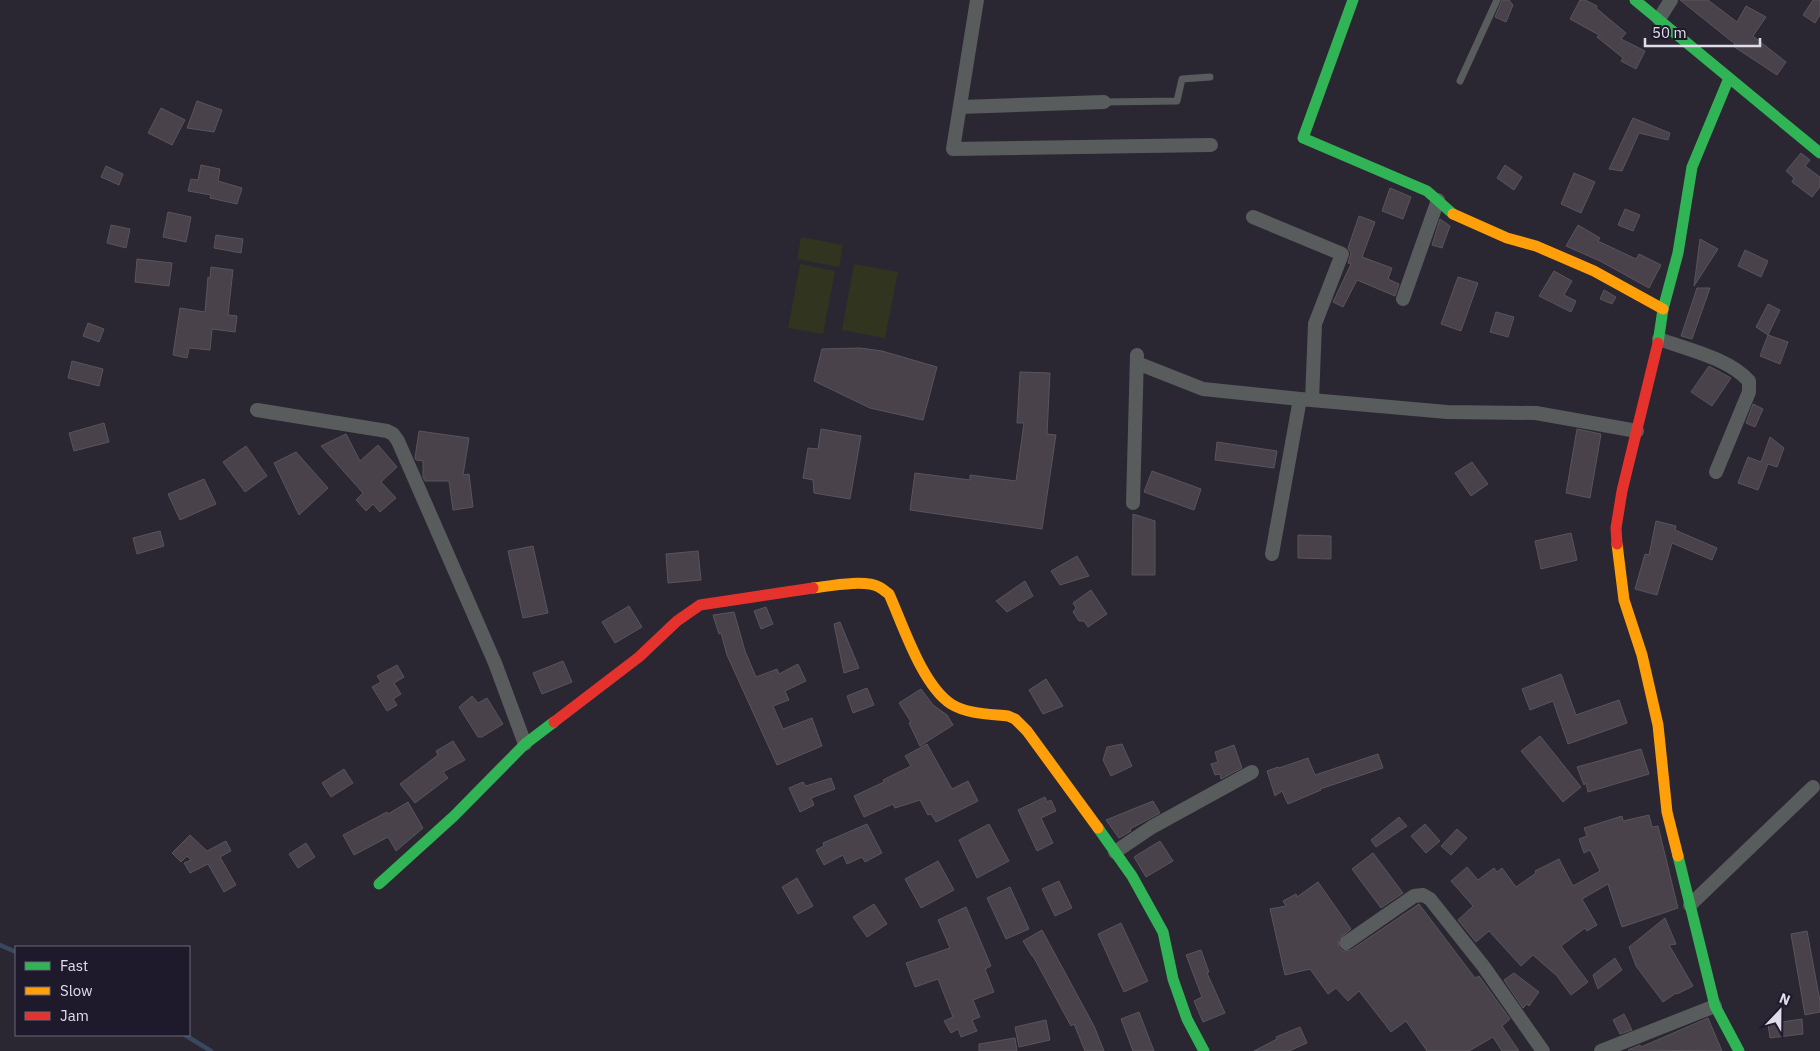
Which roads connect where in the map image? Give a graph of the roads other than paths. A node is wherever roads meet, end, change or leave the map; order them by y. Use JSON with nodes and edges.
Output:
{"nodes":[{"id":1,"x":978,"y":0,"type":"edge"},
{"id":2,"x":1353,"y":0,"type":"edge"},
{"id":3,"x":1497,"y":0,"type":"edge"},
{"id":4,"x":1635,"y":0,"type":"edge"},
{"id":5,"x":1671,"y":0,"type":"edge"},
{"id":6,"x":1659,"y":19,"type":"junction"},
{"id":7,"x":1210,"y":78,"type":"dead end"},
{"id":8,"x":1729,"y":78,"type":"junction"},
{"id":9,"x":1460,"y":80,"type":"dead end"},
{"id":10,"x":1104,"y":102,"type":"joint"},
{"id":11,"x":960,"y":107,"type":"junction"},
{"id":12,"x":1210,"y":145,"type":"dead end"},
{"id":13,"x":1820,"y":153,"type":"edge"},
{"id":14,"x":1438,"y":200,"type":"junction"},
{"id":15,"x":1252,"y":216,"type":"dead end"},
{"id":16,"x":1402,"y":299,"type":"dead end"},
{"id":17,"x":1663,"y":309,"type":"junction"},
{"id":18,"x":1659,"y":339,"type":"junction"},
{"id":19,"x":1306,"y":400,"type":"junction"},
{"id":20,"x":257,"y":410,"type":"dead end"},
{"id":21,"x":1637,"y":431,"type":"junction"},
{"id":22,"x":1716,"y":472,"type":"dead end"},
{"id":23,"x":1133,"y":503,"type":"dead end"},
{"id":24,"x":1272,"y":554,"type":"dead end"},
{"id":25,"x":525,"y":744,"type":"junction"},
{"id":26,"x":1252,"y":772,"type":"dead end"},
{"id":27,"x":1813,"y":787,"type":"dead end"},
{"id":28,"x":1115,"y":852,"type":"junction"},
{"id":29,"x":379,"y":884,"type":"dead end"},
{"id":30,"x":1690,"y":905,"type":"junction"},
{"id":31,"x":1346,"y":944,"type":"dead end"},
{"id":32,"x":1715,"y":1006,"type":"junction"},
{"id":33,"x":1204,"y":1051,"type":"edge"},
{"id":34,"x":1543,"y":1051,"type":"edge"},
{"id":35,"x":1601,"y":1051,"type":"edge"},
{"id":36,"x":1739,"y":1051,"type":"edge"}],
"edges":[{"from":1,"to":11,"type":"street"},
{"from":2,"to":14,"type":"street"},
{"from":3,"to":9,"type":"lane"},
{"from":4,"to":6,"type":"street"},
{"from":5,"to":6,"type":"street"},
{"from":6,"to":8,"type":"street"},
{"from":7,"to":10,"type":"lane"},
{"from":8,"to":13,"type":"street"},
{"from":8,"to":17,"type":"street"},
{"from":10,"to":11,"type":"street"},
{"from":11,"to":12,"type":"street"},
{"from":14,"to":16,"type":"street"},
{"from":14,"to":17,"type":"street"},
{"from":15,"to":19,"type":"street"},
{"from":17,"to":18,"type":"street"},
{"from":18,"to":21,"type":"street"},
{"from":18,"to":22,"type":"street"},
{"from":19,"to":21,"type":"street"},
{"from":19,"to":23,"type":"street"},
{"from":19,"to":24,"type":"street"},
{"from":20,"to":25,"type":"street"},
{"from":21,"to":30,"type":"street"},
{"from":25,"to":28,"type":"street"},
{"from":25,"to":29,"type":"street"},
{"from":26,"to":28,"type":"street"},
{"from":27,"to":30,"type":"street"},
{"from":28,"to":33,"type":"street"},
{"from":30,"to":32,"type":"street"},
{"from":31,"to":34,"type":"street"},
{"from":32,"to":35,"type":"street"},
{"from":32,"to":36,"type":"street"}]}
